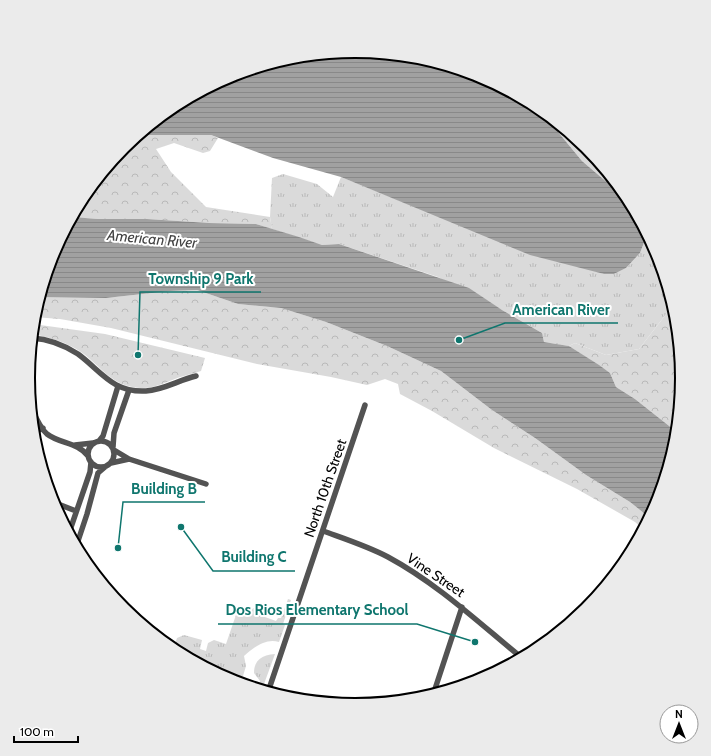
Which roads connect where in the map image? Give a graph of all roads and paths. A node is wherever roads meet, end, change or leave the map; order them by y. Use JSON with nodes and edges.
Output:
{"nodes":[{"id":1,"x":38,"y":339,"type":"edge"},
{"id":2,"x":196,"y":376,"type":"dead end"},
{"id":3,"x":118,"y":386,"type":"junction"},
{"id":4,"x":129,"y":390,"type":"junction"},
{"id":5,"x":365,"y":406,"type":"dead end"},
{"id":6,"x":38,"y":422,"type":"edge"},
{"id":7,"x":43,"y":428,"type":"junction"},
{"id":8,"x":39,"y":430,"type":"edge"},
{"id":9,"x":96,"y":442,"type":"junction"},
{"id":10,"x":75,"y":445,"type":"junction"},
{"id":11,"x":113,"y":448,"type":"junction"},
{"id":12,"x":90,"y":459,"type":"junction"},
{"id":13,"x":129,"y":459,"type":"junction"},
{"id":14,"x":111,"y":463,"type":"junction"},
{"id":15,"x":104,"y":467,"type":"junction"},
{"id":16,"x":206,"y":484,"type":"dead end"},
{"id":17,"x":61,"y":505,"type":"edge"},
{"id":18,"x":76,"y":511,"type":"junction"},
{"id":19,"x":71,"y":526,"type":"edge"},
{"id":20,"x":323,"y":531,"type":"junction"},
{"id":21,"x":79,"y":539,"type":"edge"},
{"id":22,"x":462,"y":607,"type":"junction"},
{"id":23,"x":518,"y":655,"type":"edge"},
{"id":24,"x":270,"y":687,"type":"edge"},
{"id":25,"x":435,"y":689,"type":"edge"}],
"edges":[{"from":1,"to":3,"type":"street"},
{"from":2,"to":4,"type":"street"},
{"from":3,"to":4,"type":"street"},
{"from":3,"to":9,"type":"street"},
{"from":4,"to":11,"type":"street"},
{"from":5,"to":20,"type":"street","name":"North 10th Street"},
{"from":6,"to":7,"type":"street"},
{"from":7,"to":8,"type":"street"},
{"from":7,"to":10,"type":"street"},
{"from":9,"to":10,"type":"street"},
{"from":9,"to":11,"type":"street"},
{"from":9,"to":12,"type":"street"},
{"from":10,"to":12,"type":"street"},
{"from":11,"to":13,"type":"street"},
{"from":11,"to":14,"type":"street"},
{"from":12,"to":15,"type":"street"},
{"from":12,"to":18,"type":"street"},
{"from":13,"to":14,"type":"street"},
{"from":13,"to":16,"type":"street"},
{"from":14,"to":15,"type":"street"},
{"from":15,"to":21,"type":"street"},
{"from":17,"to":18,"type":"street"},
{"from":18,"to":19,"type":"street"},
{"from":20,"to":22,"type":"street","name":"Vine Street"},
{"from":20,"to":24,"type":"street","name":"North 10th Street"},
{"from":22,"to":23,"type":"street","name":"Vine Street"},
{"from":22,"to":25,"type":"street"}]}
